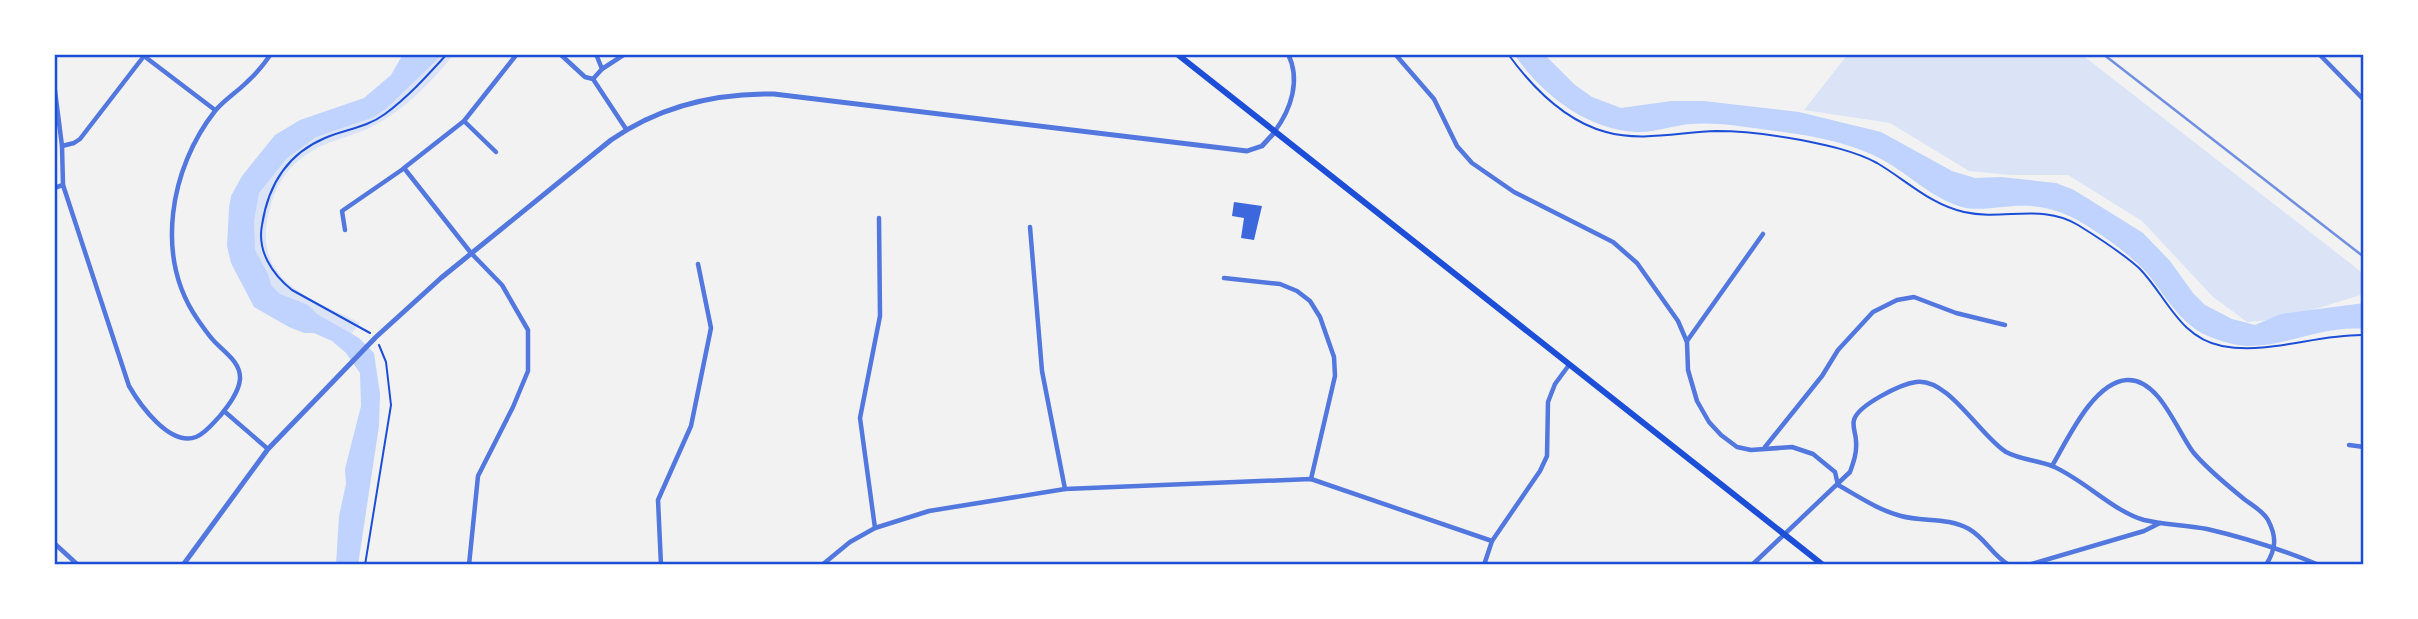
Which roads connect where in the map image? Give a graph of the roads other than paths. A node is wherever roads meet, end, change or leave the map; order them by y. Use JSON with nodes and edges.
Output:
{"nodes":[{"id":1,"x":271,"y":54,"type":"edge"},
{"id":2,"x":517,"y":54,"type":"edge"},
{"id":3,"x":560,"y":54,"type":"edge"},
{"id":4,"x":596,"y":54,"type":"edge"},
{"id":5,"x":625,"y":54,"type":"edge"},
{"id":6,"x":1177,"y":54,"type":"edge"},
{"id":7,"x":1288,"y":54,"type":"edge"},
{"id":8,"x":1395,"y":54,"type":"edge"},
{"id":9,"x":2319,"y":54,"type":"edge"},
{"id":10,"x":143,"y":55,"type":"edge"},
{"id":11,"x":601,"y":69,"type":"junction"},
{"id":12,"x":593,"y":79,"type":"junction"},
{"id":13,"x":54,"y":83,"type":"edge"},
{"id":14,"x":2364,"y":100,"type":"edge"},
{"id":15,"x":215,"y":110,"type":"junction"},
{"id":16,"x":464,"y":121,"type":"junction"},
{"id":17,"x":626,"y":129,"type":"junction"},
{"id":18,"x":1274,"y":133,"type":"junction"},
{"id":19,"x":62,"y":145,"type":"junction"},
{"id":20,"x":496,"y":152,"type":"dead end"},
{"id":21,"x":404,"y":168,"type":"junction"},
{"id":22,"x":63,"y":185,"type":"junction"},
{"id":23,"x":54,"y":188,"type":"edge"},
{"id":24,"x":879,"y":218,"type":"dead end"},
{"id":25,"x":1030,"y":226,"type":"dead end"},
{"id":26,"x":345,"y":230,"type":"dead end"},
{"id":27,"x":1763,"y":234,"type":"dead end"},
{"id":28,"x":471,"y":253,"type":"junction"},
{"id":29,"x":698,"y":264,"type":"dead end"},
{"id":30,"x":1224,"y":278,"type":"dead end"},
{"id":31,"x":2005,"y":325,"type":"dead end"},
{"id":32,"x":1686,"y":342,"type":"junction"},
{"id":33,"x":1569,"y":365,"type":"junction"},
{"id":34,"x":224,"y":411,"type":"junction"},
{"id":35,"x":2349,"y":446,"type":"dead end"},
{"id":36,"x":2364,"y":447,"type":"edge"},
{"id":37,"x":1765,"y":448,"type":"junction"},
{"id":38,"x":268,"y":449,"type":"junction"},
{"id":39,"x":2052,"y":466,"type":"junction"},
{"id":40,"x":1311,"y":479,"type":"junction"},
{"id":41,"x":1838,"y":485,"type":"junction"},
{"id":42,"x":1065,"y":489,"type":"junction"},
{"id":43,"x":2160,"y":523,"type":"junction"},
{"id":44,"x":875,"y":528,"type":"junction"},
{"id":45,"x":1782,"y":534,"type":"junction"},
{"id":46,"x":1492,"y":541,"type":"junction"},
{"id":47,"x":54,"y":543,"type":"edge"},
{"id":48,"x":2275,"y":547,"type":"junction"},
{"id":49,"x":78,"y":565,"type":"edge"},
{"id":50,"x":183,"y":565,"type":"edge"},
{"id":51,"x":469,"y":565,"type":"edge"},
{"id":52,"x":661,"y":565,"type":"edge"},
{"id":53,"x":822,"y":565,"type":"edge"},
{"id":54,"x":1484,"y":565,"type":"edge"},
{"id":55,"x":1752,"y":565,"type":"edge"},
{"id":56,"x":1823,"y":565,"type":"edge"},
{"id":57,"x":2009,"y":565,"type":"edge"},
{"id":58,"x":2028,"y":565,"type":"edge"},
{"id":59,"x":2266,"y":565,"type":"edge"},
{"id":60,"x":2319,"y":565,"type":"edge"}],
"edges":[{"from":1,"to":15,"type":"street"},
{"from":2,"to":16,"type":"street"},
{"from":3,"to":12,"type":"street"},
{"from":4,"to":11,"type":"street"},
{"from":5,"to":11,"type":"street"},
{"from":6,"to":18,"type":"main road"},
{"from":7,"to":18,"type":"street"},
{"from":8,"to":32,"type":"street"},
{"from":9,"to":14,"type":"street"},
{"from":10,"to":15,"type":"street"},
{"from":10,"to":19,"type":"street"},
{"from":11,"to":12,"type":"street"},
{"from":12,"to":17,"type":"street"},
{"from":13,"to":19,"type":"street"},
{"from":15,"to":34,"type":"street"},
{"from":16,"to":20,"type":"street"},
{"from":16,"to":21,"type":"street"},
{"from":17,"to":18,"type":"street"},
{"from":17,"to":28,"type":"street"},
{"from":18,"to":33,"type":"main road"},
{"from":19,"to":22,"type":"street"},
{"from":21,"to":26,"type":"street"},
{"from":21,"to":28,"type":"street"},
{"from":22,"to":23,"type":"street"},
{"from":22,"to":34,"type":"street"},
{"from":24,"to":44,"type":"street"},
{"from":25,"to":42,"type":"street"},
{"from":27,"to":32,"type":"street"},
{"from":28,"to":38,"type":"street"},
{"from":28,"to":51,"type":"street"},
{"from":29,"to":52,"type":"street"},
{"from":30,"to":40,"type":"street"},
{"from":31,"to":37,"type":"street"},
{"from":32,"to":37,"type":"street"},
{"from":33,"to":45,"type":"main road"},
{"from":33,"to":46,"type":"street"},
{"from":34,"to":38,"type":"street"},
{"from":35,"to":36,"type":"street"},
{"from":37,"to":41,"type":"street"},
{"from":38,"to":50,"type":"street"},
{"from":39,"to":41,"type":"street"},
{"from":39,"to":43,"type":"street"},
{"from":39,"to":48,"type":"street"},
{"from":40,"to":42,"type":"street"},
{"from":40,"to":46,"type":"street"},
{"from":41,"to":45,"type":"street"},
{"from":41,"to":57,"type":"street"},
{"from":42,"to":44,"type":"street"},
{"from":43,"to":48,"type":"street"},
{"from":43,"to":58,"type":"street"},
{"from":44,"to":53,"type":"street"},
{"from":45,"to":55,"type":"street"},
{"from":45,"to":56,"type":"main road"},
{"from":46,"to":54,"type":"street"},
{"from":47,"to":49,"type":"street"},
{"from":48,"to":59,"type":"street"},
{"from":48,"to":60,"type":"street"}]}
